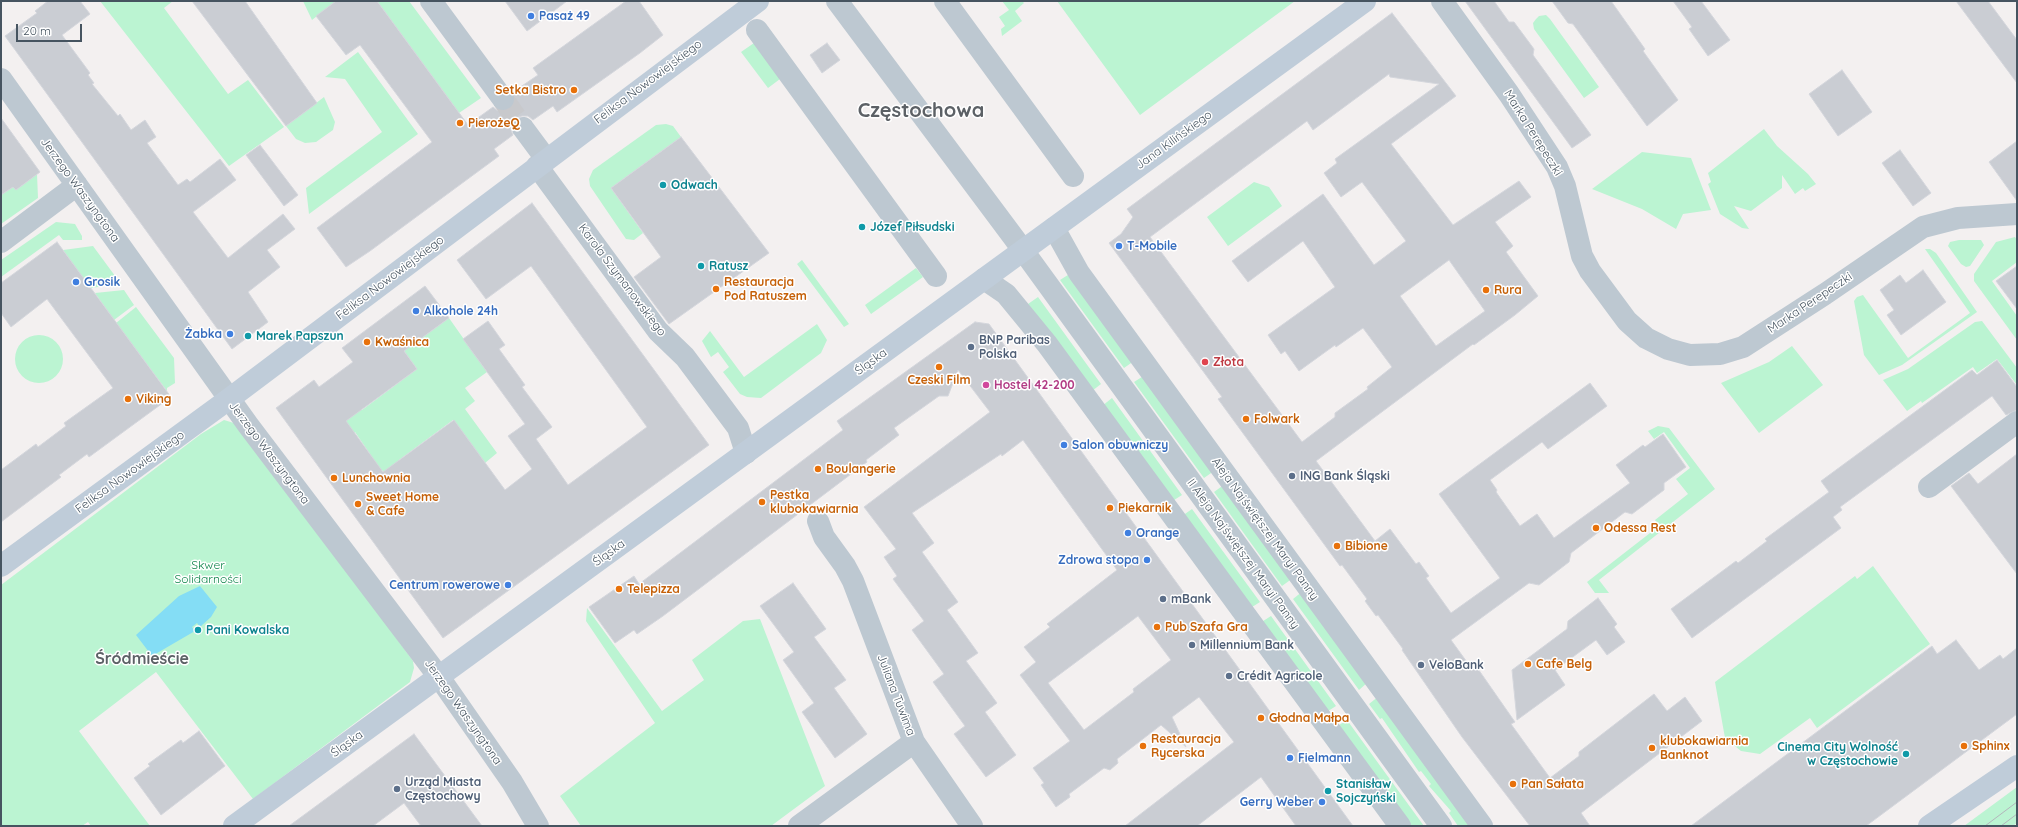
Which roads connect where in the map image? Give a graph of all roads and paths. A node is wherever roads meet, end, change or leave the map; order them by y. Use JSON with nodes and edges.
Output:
{"nodes":[{"id":1,"x":431,"y":1,"type":"edge"},
{"id":2,"x":758,"y":1,"type":"edge"},
{"id":3,"x":837,"y":1,"type":"edge"},
{"id":4,"x":945,"y":1,"type":"edge"},
{"id":5,"x":1365,"y":1,"type":"edge"},
{"id":6,"x":1442,"y":1,"type":"edge"},
{"id":7,"x":757,"y":30,"type":"dead end"},
{"id":8,"x":1,"y":79,"type":"edge"},
{"id":9,"x":503,"y":99,"type":"tunnel mouth"},
{"id":10,"x":523,"y":128,"type":"tunnel mouth"},
{"id":11,"x":542,"y":162,"type":"junction"},
{"id":12,"x":1073,"y":176,"type":"dead end"},
{"id":13,"x":77,"y":185,"type":"junction"},
{"id":14,"x":2017,"y":214,"type":"edge"},
{"id":15,"x":1054,"y":228,"type":"junction"},
{"id":16,"x":1,"y":242,"type":"edge"},
{"id":17,"x":1023,"y":251,"type":"junction"},
{"id":18,"x":936,"y":276,"type":"dead end"},
{"id":19,"x":984,"y":279,"type":"junction"},
{"id":20,"x":229,"y":399,"type":"junction"},
{"id":21,"x":2017,"y":422,"type":"edge"},
{"id":22,"x":746,"y":453,"type":"junction"},
{"id":23,"x":1930,"y":487,"type":"dead end"},
{"id":24,"x":818,"y":521,"type":"dead end"},
{"id":25,"x":1,"y":566,"type":"edge"},
{"id":26,"x":439,"y":677,"type":"junction"},
{"id":27,"x":914,"y":742,"type":"junction"},
{"id":28,"x":2017,"y":766,"type":"edge"},
{"id":29,"x":234,"y":826,"type":"edge"},
{"id":30,"x":538,"y":826,"type":"edge"},
{"id":31,"x":799,"y":826,"type":"edge"},
{"id":32,"x":972,"y":826,"type":"edge"},
{"id":33,"x":1400,"y":826,"type":"edge"},
{"id":34,"x":1441,"y":826,"type":"edge"},
{"id":35,"x":1482,"y":826,"type":"edge"},
{"id":36,"x":1929,"y":826,"type":"edge"}],
"edges":[{"from":1,"to":9,"type":"street"},
{"from":2,"to":11,"type":"street","name":"Feliksa Nowowiejskiego"},
{"from":3,"to":17,"type":"street"},
{"from":4,"to":12,"type":"street"},
{"from":5,"to":15,"type":"street","name":"Jana Kilińskiego"},
{"from":6,"to":14,"type":"street","name":"Marka Perepeczki"},
{"from":7,"to":18,"type":"street"},
{"from":8,"to":13,"type":"street","name":"Jerzego Waszyngtona"},
{"from":10,"to":11,"type":"street","name":"Karola Szymanowskiego"},
{"from":11,"to":20,"type":"street","name":"Feliksa Nowowiejskiego"},
{"from":11,"to":22,"type":"street","name":"Karola Szymanowskiego"},
{"from":13,"to":16,"type":"street"},
{"from":13,"to":20,"type":"street","name":"Jerzego Waszyngtona"},
{"from":15,"to":17,"type":"street","name":"Jana Kilińskiego"},
{"from":15,"to":35,"type":"street","name":"Aleja Najświętszej Maryi Panny"},
{"from":17,"to":19,"type":"street","name":"Jana Kilińskiego"},
{"from":17,"to":34,"type":"street","name":"II Aleja Najświętszej Maryi Panny"},
{"from":19,"to":22,"type":"street","name":"Śląska"},
{"from":19,"to":33,"type":"street"},
{"from":20,"to":25,"type":"street","name":"Feliksa Nowowiejskiego"},
{"from":20,"to":26,"type":"street","name":"Jerzego Waszyngtona"},
{"from":21,"to":23,"type":"street"},
{"from":22,"to":26,"type":"street","name":"Śląska"},
{"from":24,"to":27,"type":"street","name":"Juliana Tuwima"},
{"from":26,"to":29,"type":"street","name":"Śląska"},
{"from":26,"to":30,"type":"street","name":"Jerzego Waszyngtona"},
{"from":27,"to":31,"type":"street","name":"Juliana Tuwima"},
{"from":27,"to":32,"type":"street"},
{"from":28,"to":36,"type":"street"}]}
